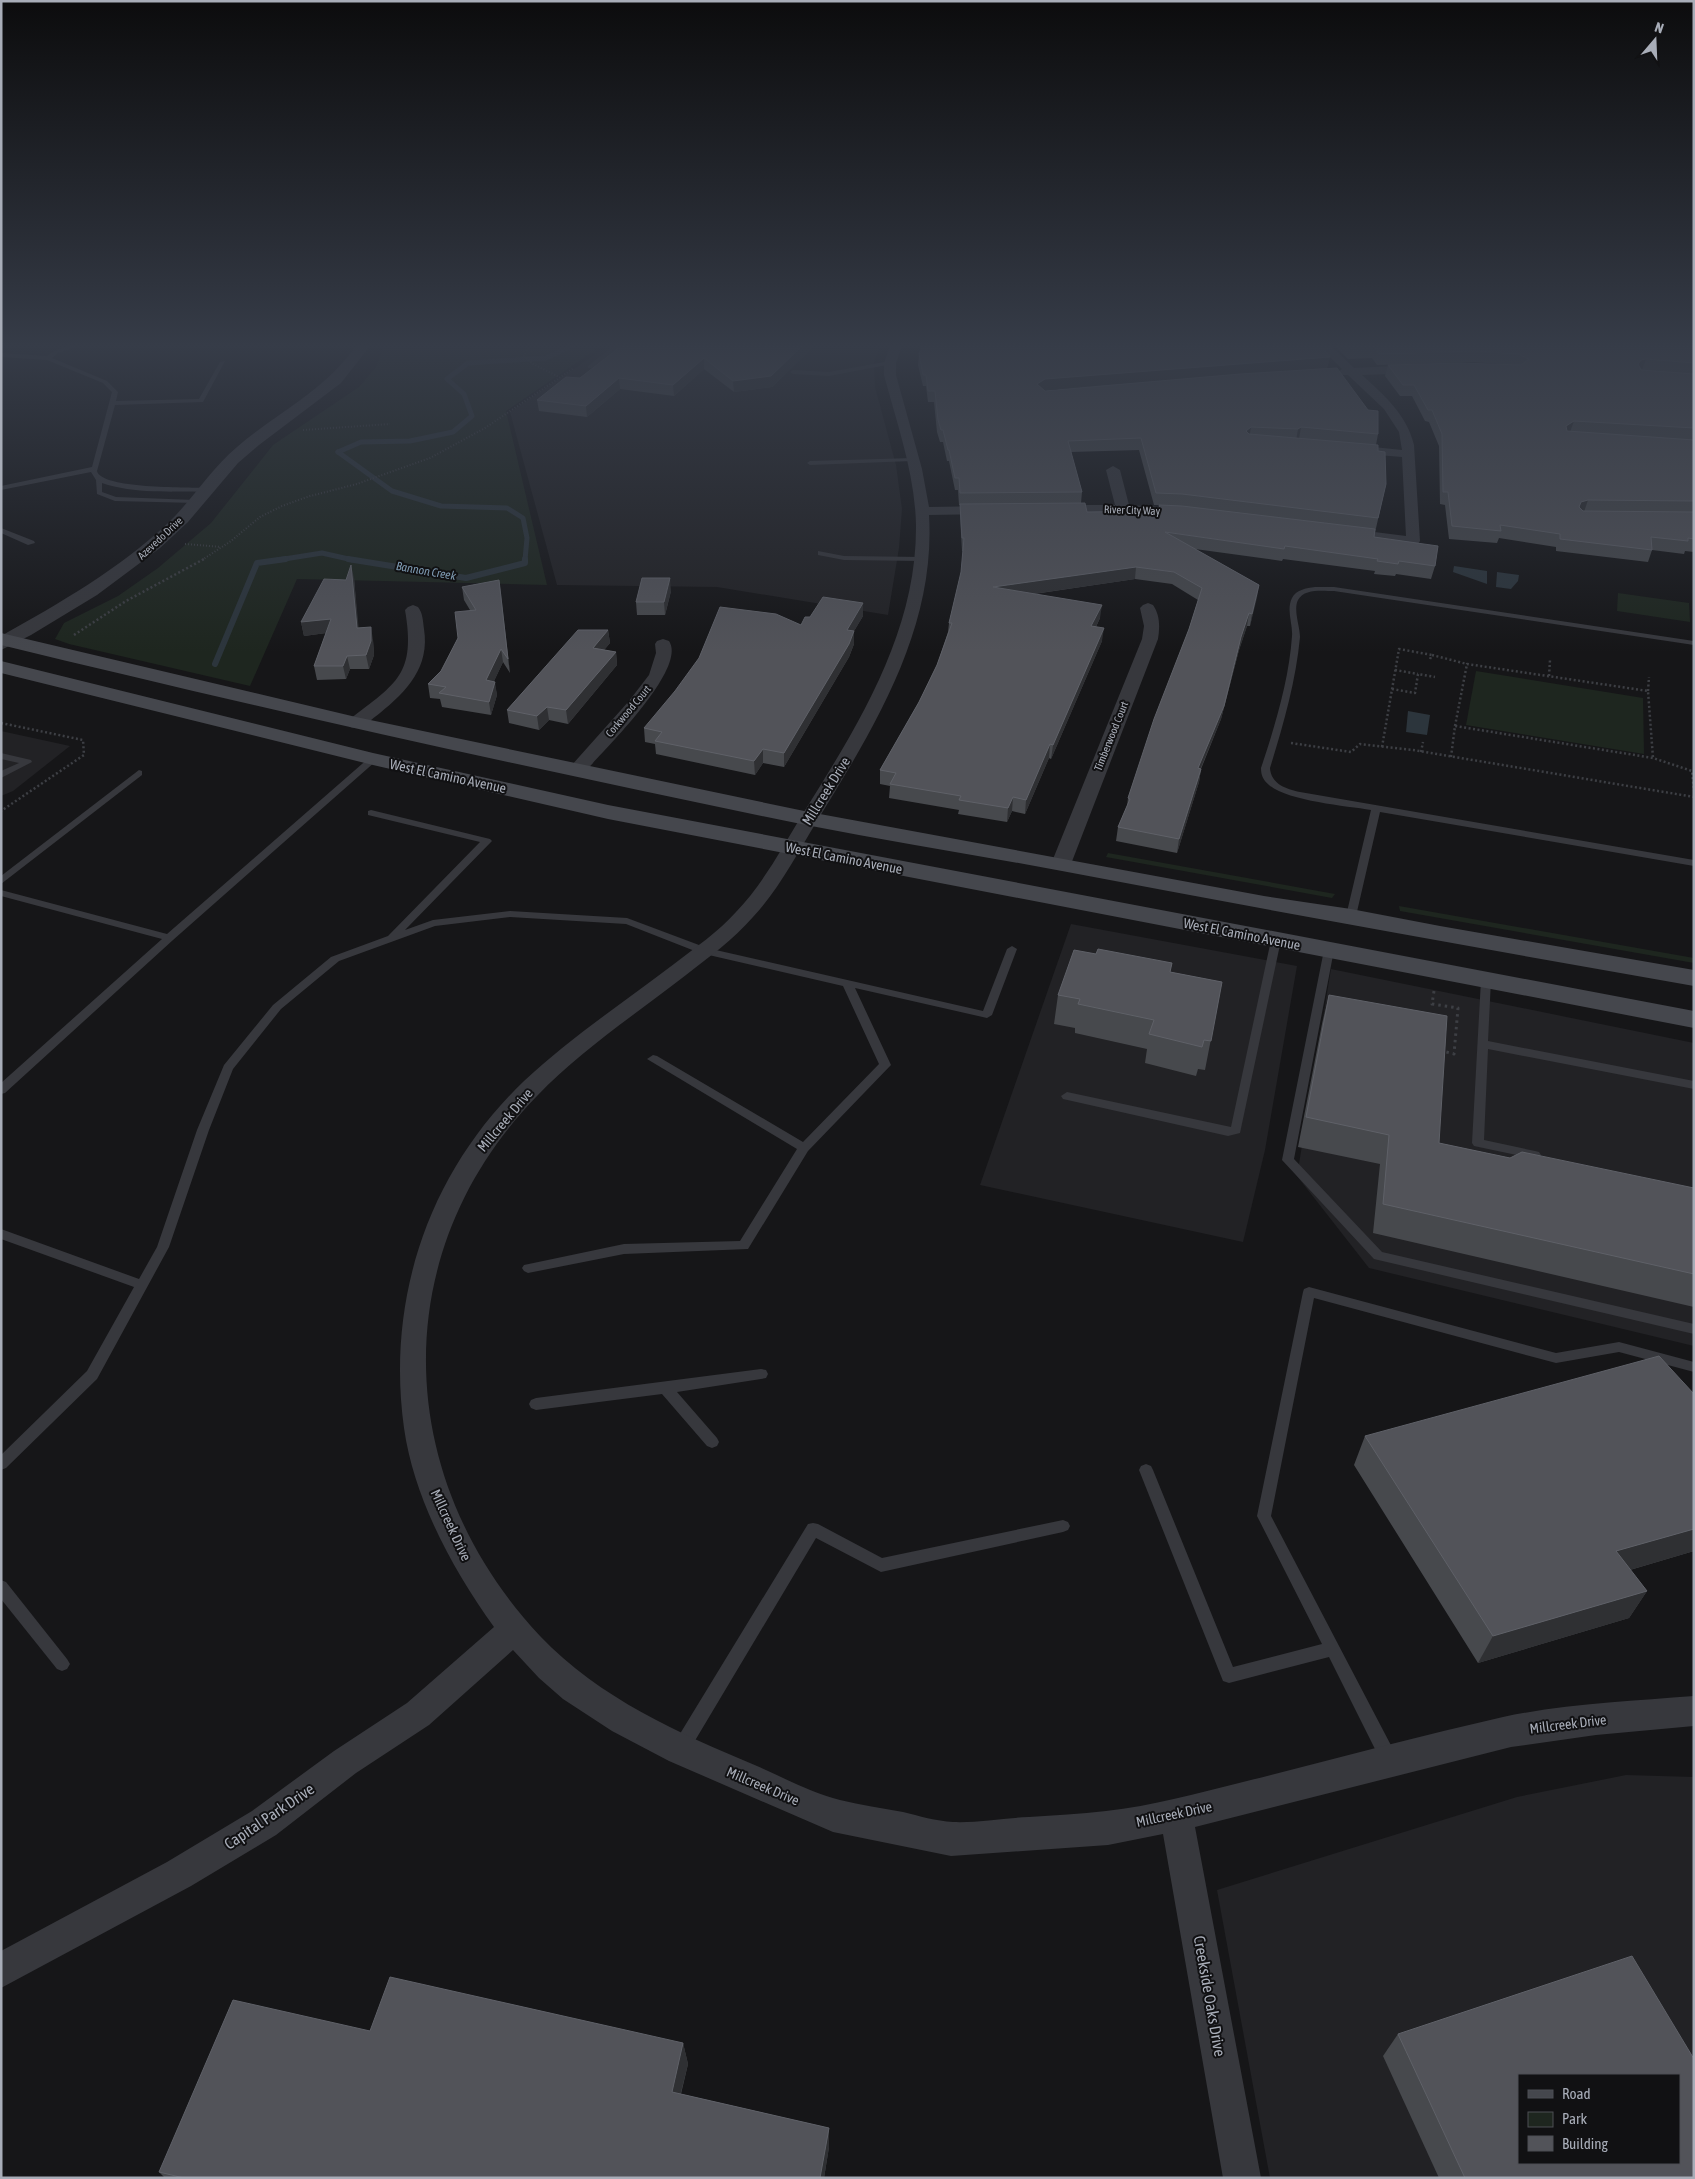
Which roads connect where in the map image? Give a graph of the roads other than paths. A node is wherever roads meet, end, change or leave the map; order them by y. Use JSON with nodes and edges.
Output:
{"nodes":[{"id":1,"x":100,"y":448,"type":"edge"},
{"id":2,"x":247,"y":448,"type":"edge"},
{"id":3,"x":909,"y":448,"type":"edge"},
{"id":4,"x":1339,"y":448,"type":"edge"},
{"id":5,"x":1407,"y":448,"type":"edge"},
{"id":6,"x":1408,"y":454,"type":"junction"},
{"id":7,"x":912,"y":459,"type":"junction"},
{"id":8,"x":810,"y":463,"type":"dead end"},
{"id":9,"x":94,"y":469,"type":"junction"},
{"id":10,"x":1113,"y":470,"type":"dead end"},
{"id":11,"x":99,"y":480,"type":"junction"},
{"id":12,"x":134,"y":486,"type":"junction"},
{"id":13,"x":1,"y":488,"type":"edge"},
{"id":14,"x":200,"y":496,"type":"junction"},
{"id":15,"x":115,"y":499,"type":"junction"},
{"id":16,"x":1045,"y":509,"type":"edge"},
{"id":17,"x":1123,"y":509,"type":"junction"},
{"id":18,"x":1007,"y":510,"type":"edge"},
{"id":19,"x":922,"y":511,"type":"junction"},
{"id":20,"x":1206,"y":514,"type":"edge"},
{"id":21,"x":1,"y":530,"type":"edge"},
{"id":22,"x":1328,"y":530,"type":"edge"},
{"id":23,"x":32,"y":544,"type":"dead end"},
{"id":24,"x":821,"y":553,"type":"dead end"},
{"id":25,"x":922,"y":559,"type":"junction"},
{"id":26,"x":1148,"y":608,"type":"dead end"},
{"id":27,"x":413,"y":610,"type":"dead end"},
{"id":28,"x":3,"y":641,"type":"edge"},
{"id":29,"x":1694,"y":643,"type":"edge"},
{"id":30,"x":663,"y":644,"type":"dead end"},
{"id":31,"x":1,"y":667,"type":"edge"},
{"id":32,"x":356,"y":723,"type":"junction"},
{"id":33,"x":1,"y":756,"type":"edge"},
{"id":34,"x":373,"y":760,"type":"junction"},
{"id":35,"x":577,"y":770,"type":"junction"},
{"id":36,"x":139,"y":773,"type":"dead end"},
{"id":37,"x":1,"y":775,"type":"edge"},
{"id":38,"x":1376,"y":809,"type":"junction"},
{"id":39,"x":371,"y":813,"type":"dead end"},
{"id":40,"x":809,"y":819,"type":"junction"},
{"id":41,"x":791,"y":848,"type":"junction"},
{"id":42,"x":1694,"y":863,"type":"edge"},
{"id":43,"x":1061,"y":864,"type":"junction"},
{"id":44,"x":1,"y":881,"type":"edge"},
{"id":45,"x":1,"y":893,"type":"edge"},
{"id":46,"x":1351,"y":916,"type":"junction"},
{"id":47,"x":169,"y":938,"type":"junction"},
{"id":48,"x":390,"y":939,"type":"junction"},
{"id":49,"x":1276,"y":940,"type":"junction"},
{"id":50,"x":1012,"y":949,"type":"dead end"},
{"id":51,"x":1329,"y":950,"type":"junction"},
{"id":52,"x":704,"y":951,"type":"junction"},
{"id":53,"x":1694,"y":978,"type":"edge"},
{"id":54,"x":1486,"y":980,"type":"junction"},
{"id":55,"x":848,"y":983,"type":"junction"},
{"id":56,"x":1694,"y":1020,"type":"edge"},
{"id":57,"x":1483,"y":1044,"type":"junction"},
{"id":58,"x":653,"y":1059,"type":"dead end"},
{"id":59,"x":1694,"y":1085,"type":"edge"},
{"id":60,"x":1,"y":1090,"type":"edge"},
{"id":61,"x":1066,"y":1096,"type":"dead end"},
{"id":62,"x":804,"y":1148,"type":"junction"},
{"id":63,"x":1545,"y":1157,"type":"edge"},
{"id":64,"x":1,"y":1234,"type":"edge"},
{"id":65,"x":528,"y":1268,"type":"dead end"},
{"id":66,"x":142,"y":1285,"type":"junction"},
{"id":67,"x":1694,"y":1329,"type":"edge"},
{"id":68,"x":1694,"y":1367,"type":"edge"},
{"id":69,"x":761,"y":1374,"type":"dead end"},
{"id":70,"x":665,"y":1388,"type":"junction"},
{"id":71,"x":536,"y":1404,"type":"dead end"},
{"id":72,"x":712,"y":1442,"type":"dead end"},
{"id":73,"x":1,"y":1464,"type":"edge"},
{"id":74,"x":1146,"y":1470,"type":"dead end"},
{"id":75,"x":1063,"y":1526,"type":"dead end"},
{"id":76,"x":1,"y":1587,"type":"edge"},
{"id":77,"x":514,"y":1629,"type":"junction"},
{"id":78,"x":1332,"y":1649,"type":"junction"},
{"id":79,"x":62,"y":1664,"type":"dead end"},
{"id":80,"x":1694,"y":1711,"type":"edge"},
{"id":81,"x":680,"y":1750,"type":"junction"},
{"id":82,"x":1390,"y":1761,"type":"junction"},
{"id":83,"x":1176,"y":1815,"type":"junction"},
{"id":84,"x":1,"y":1970,"type":"edge"},
{"id":85,"x":1242,"y":2178,"type":"edge"}],
"edges":[{"from":1,"to":9,"type":"lane"},
{"from":2,"to":14,"type":"street","name":"Azevedo Drive"},
{"from":3,"to":7,"type":"street","name":"Millcreek Drive"},
{"from":4,"to":6,"type":"street"},
{"from":5,"to":6,"type":"street"},
{"from":6,"to":22,"type":"street"},
{"from":7,"to":8,"type":"lane"},
{"from":7,"to":19,"type":"street","name":"Millcreek Drive"},
{"from":9,"to":11,"type":"lane"},
{"from":9,"to":13,"type":"lane"},
{"from":10,"to":17,"type":"street"},
{"from":11,"to":12,"type":"lane"},
{"from":11,"to":15,"type":"lane"},
{"from":12,"to":14,"type":"lane"},
{"from":12,"to":15,"type":"lane"},
{"from":14,"to":15,"type":"lane"},
{"from":14,"to":28,"type":"street","name":"Azevedo Drive"},
{"from":16,"to":17,"type":"street","name":"River City Way"},
{"from":17,"to":20,"type":"street","name":"River City Way"},
{"from":18,"to":19,"type":"street"},
{"from":19,"to":25,"type":"street","name":"Millcreek Drive"},
{"from":21,"to":23,"type":"lane"},
{"from":24,"to":25,"type":"lane"},
{"from":25,"to":40,"type":"street","name":"Millcreek Drive"},
{"from":26,"to":43,"type":"street","name":"Timberwood Court"},
{"from":27,"to":32,"type":"street"},
{"from":28,"to":32,"type":"main road"},
{"from":29,"to":38,"type":"lane"},
{"from":30,"to":35,"type":"street","name":"Corkwood Court"},
{"from":31,"to":34,"type":"main road","name":"West El Camino Avenue"},
{"from":32,"to":35,"type":"main road"},
{"from":33,"to":37,"type":"lane"},
{"from":34,"to":41,"type":"main road","name":"West El Camino Avenue"},
{"from":34,"to":47,"type":"lane"},
{"from":35,"to":40,"type":"main road"},
{"from":36,"to":44,"type":"lane"},
{"from":38,"to":42,"type":"lane"},
{"from":38,"to":46,"type":"lane"},
{"from":39,"to":48,"type":"lane"},
{"from":40,"to":41,"type":"street","name":"Millcreek Drive"},
{"from":40,"to":43,"type":"main road"},
{"from":41,"to":49,"type":"main road","name":"West El Camino Avenue"},
{"from":41,"to":52,"type":"street","name":"Millcreek Drive"},
{"from":43,"to":46,"type":"main road"},
{"from":45,"to":47,"type":"lane"},
{"from":46,"to":53,"type":"main road"},
{"from":47,"to":60,"type":"lane"},
{"from":48,"to":52,"type":"lane"},
{"from":48,"to":66,"type":"lane"},
{"from":49,"to":51,"type":"main road","name":"West El Camino Avenue"},
{"from":49,"to":61,"type":"lane"},
{"from":50,"to":55,"type":"lane"},
{"from":51,"to":54,"type":"main road","name":"West El Camino Avenue"},
{"from":51,"to":67,"type":"lane"},
{"from":52,"to":55,"type":"lane"},
{"from":52,"to":77,"type":"street","name":"Millcreek Drive"},
{"from":54,"to":56,"type":"main road","name":"West El Camino Avenue"},
{"from":54,"to":57,"type":"lane"},
{"from":55,"to":62,"type":"lane"},
{"from":57,"to":59,"type":"lane"},
{"from":57,"to":63,"type":"lane"},
{"from":58,"to":62,"type":"lane"},
{"from":62,"to":65,"type":"lane"},
{"from":64,"to":66,"type":"lane"},
{"from":66,"to":73,"type":"lane"},
{"from":68,"to":78,"type":"lane"},
{"from":69,"to":70,"type":"lane"},
{"from":70,"to":71,"type":"lane"},
{"from":70,"to":72,"type":"lane"},
{"from":74,"to":78,"type":"lane"},
{"from":75,"to":81,"type":"lane"},
{"from":76,"to":79,"type":"lane"},
{"from":77,"to":81,"type":"street","name":"Millcreek Drive"},
{"from":77,"to":84,"type":"street","name":"Capital Park Drive"},
{"from":78,"to":82,"type":"lane"},
{"from":80,"to":82,"type":"street","name":"Millcreek Drive"},
{"from":81,"to":83,"type":"street","name":"Millcreek Drive"},
{"from":82,"to":83,"type":"street","name":"Millcreek Drive"},
{"from":83,"to":85,"type":"street","name":"Creekside Oaks Drive"}]}
